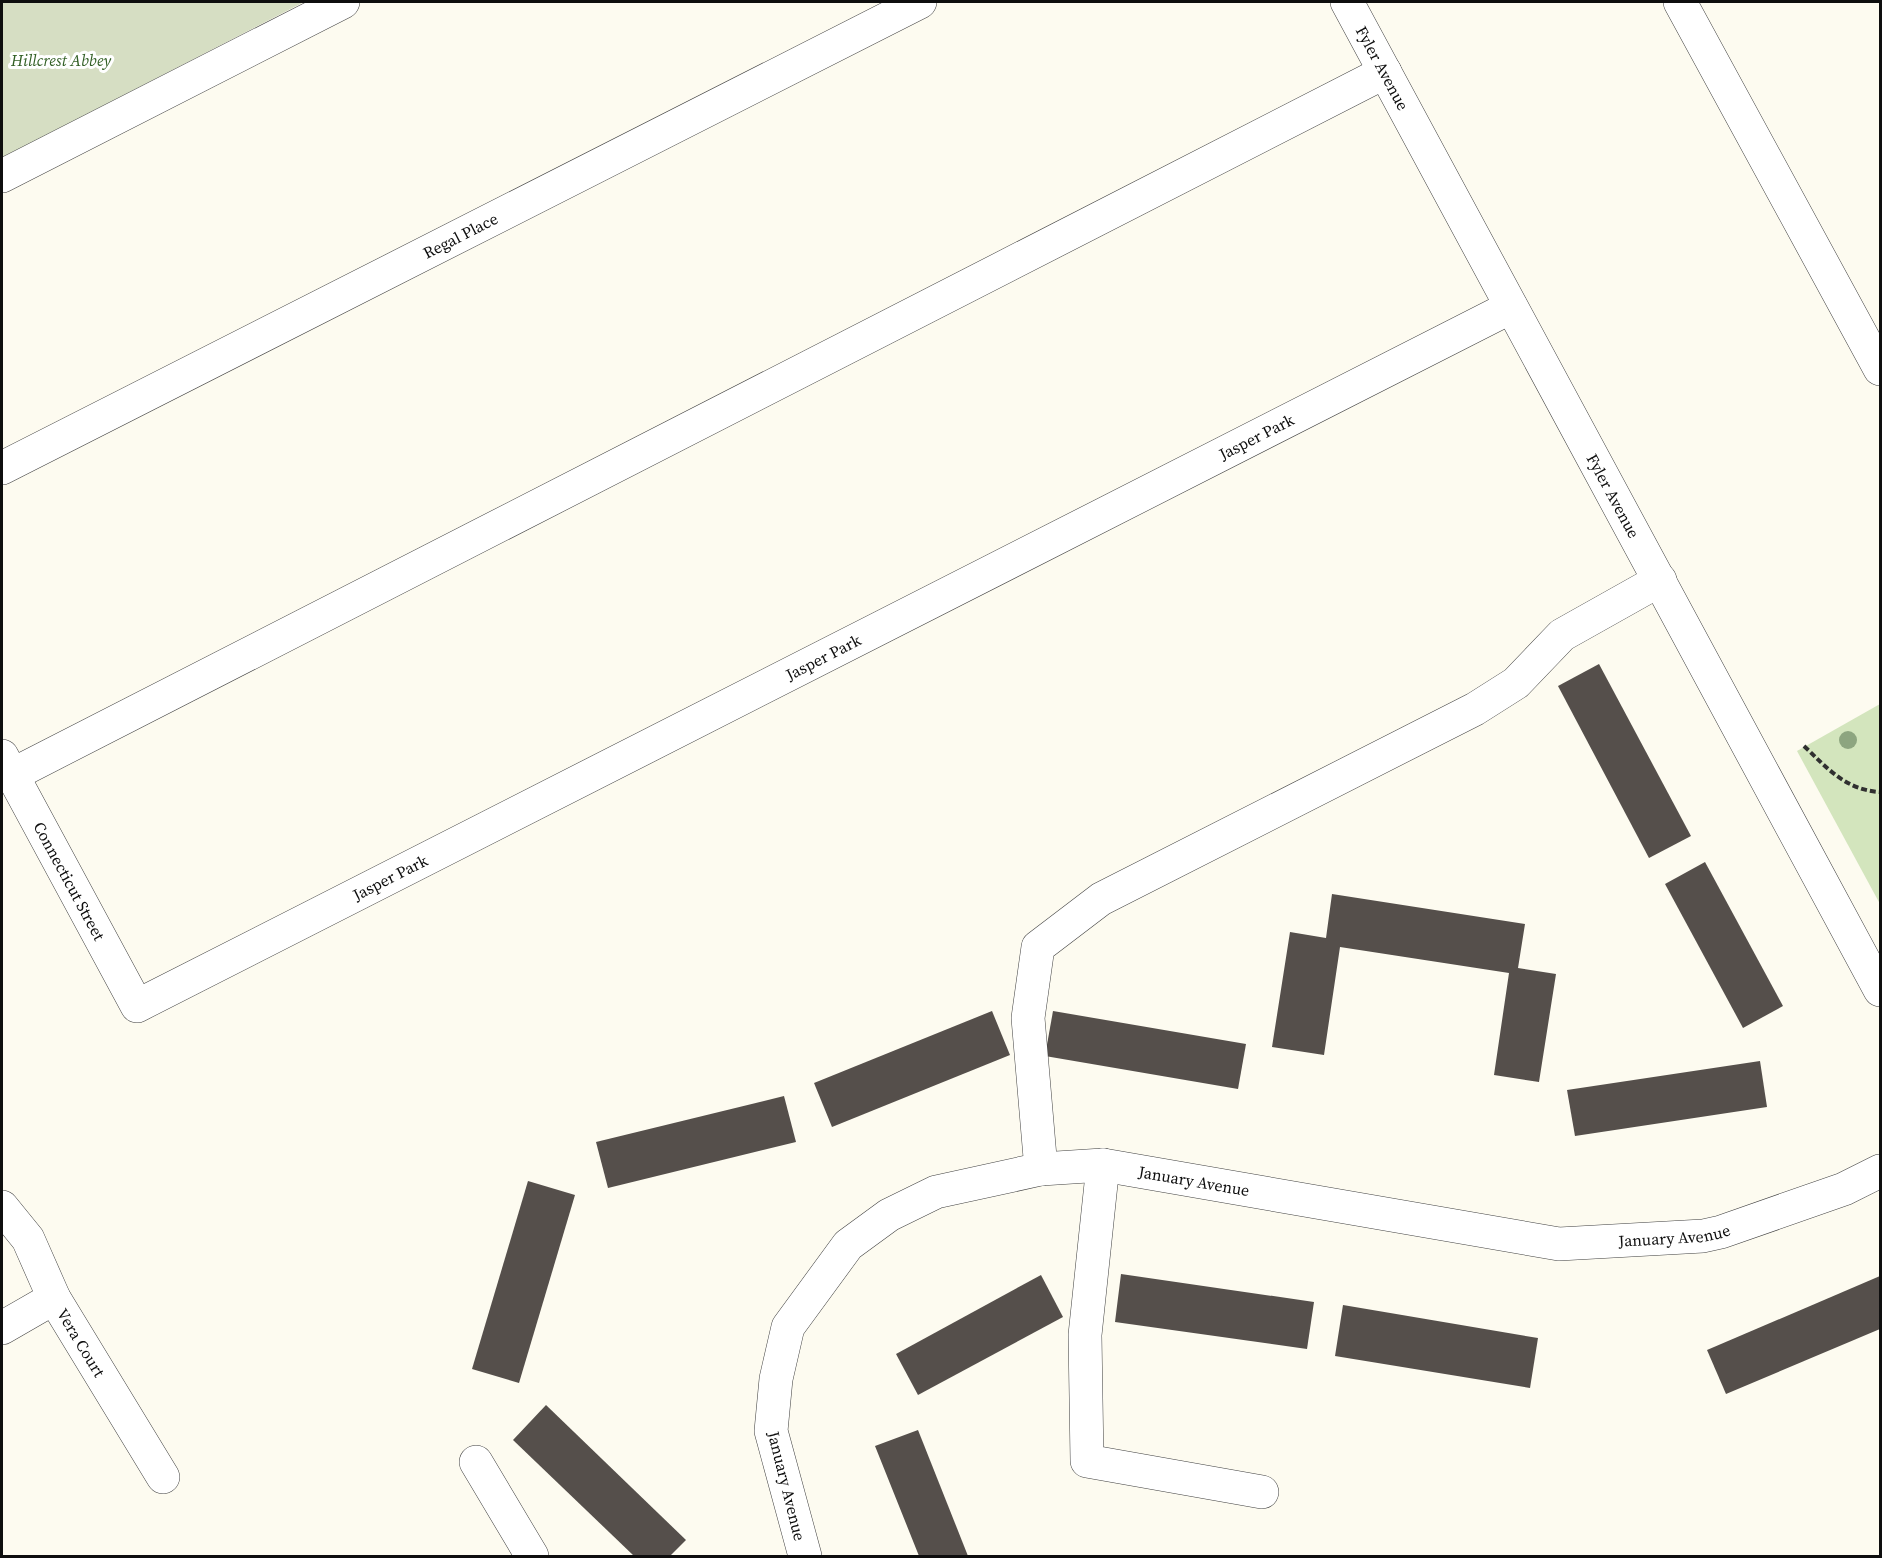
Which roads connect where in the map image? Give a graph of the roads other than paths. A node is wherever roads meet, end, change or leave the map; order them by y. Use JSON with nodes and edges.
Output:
{"nodes":[{"id":1,"x":343,"y":2,"type":"edge"},
{"id":2,"x":920,"y":2,"type":"edge"},
{"id":3,"x":1347,"y":2,"type":"edge"},
{"id":4,"x":1680,"y":2,"type":"edge"},
{"id":5,"x":1385,"y":72,"type":"junction"},
{"id":6,"x":2,"y":176,"type":"edge"},
{"id":7,"x":1511,"y":307,"type":"junction"},
{"id":8,"x":1881,"y":369,"type":"edge"},
{"id":9,"x":2,"y":468,"type":"edge"},
{"id":10,"x":1660,"y":580,"type":"junction"},
{"id":11,"x":7,"y":765,"type":"edge"},
{"id":12,"x":1881,"y":990,"type":"edge"},
{"id":13,"x":137,"y":1006,"type":"joint"},
{"id":14,"x":1103,"y":1165,"type":"junction"},
{"id":15,"x":1041,"y":1168,"type":"junction"},
{"id":16,"x":1881,"y":1171,"type":"edge"},
{"id":17,"x":2,"y":1207,"type":"edge"},
{"id":18,"x":54,"y":1298,"type":"junction"},
{"id":19,"x":2,"y":1328,"type":"edge"},
{"id":20,"x":476,"y":1462,"type":"dead end"},
{"id":21,"x":163,"y":1477,"type":"dead end"},
{"id":22,"x":1262,"y":1492,"type":"dead end"},
{"id":23,"x":797,"y":1554,"type":"edge"},
{"id":24,"x":532,"y":1557,"type":"edge"}],
"edges":[{"from":1,"to":6,"type":"street"},
{"from":2,"to":9,"type":"street","name":"Regal Place"},
{"from":3,"to":5,"type":"street","name":"Fyler Avenue"},
{"from":4,"to":8,"type":"street"},
{"from":5,"to":7,"type":"street","name":"Fyler Avenue"},
{"from":5,"to":11,"type":"street"},
{"from":7,"to":10,"type":"street","name":"Fyler Avenue"},
{"from":7,"to":13,"type":"street","name":"Jasper Park"},
{"from":10,"to":12,"type":"street","name":"Fyler Avenue"},
{"from":10,"to":15,"type":"street"},
{"from":11,"to":13,"type":"street","name":"Connecticut Street"},
{"from":14,"to":15,"type":"street","name":"January Avenue"},
{"from":14,"to":16,"type":"street","name":"January Avenue"},
{"from":14,"to":22,"type":"street"},
{"from":15,"to":23,"type":"street","name":"January Avenue"},
{"from":17,"to":18,"type":"street","name":"Vera Court"},
{"from":18,"to":19,"type":"street"},
{"from":18,"to":21,"type":"street","name":"Vera Court"},
{"from":20,"to":24,"type":"street"}]}
